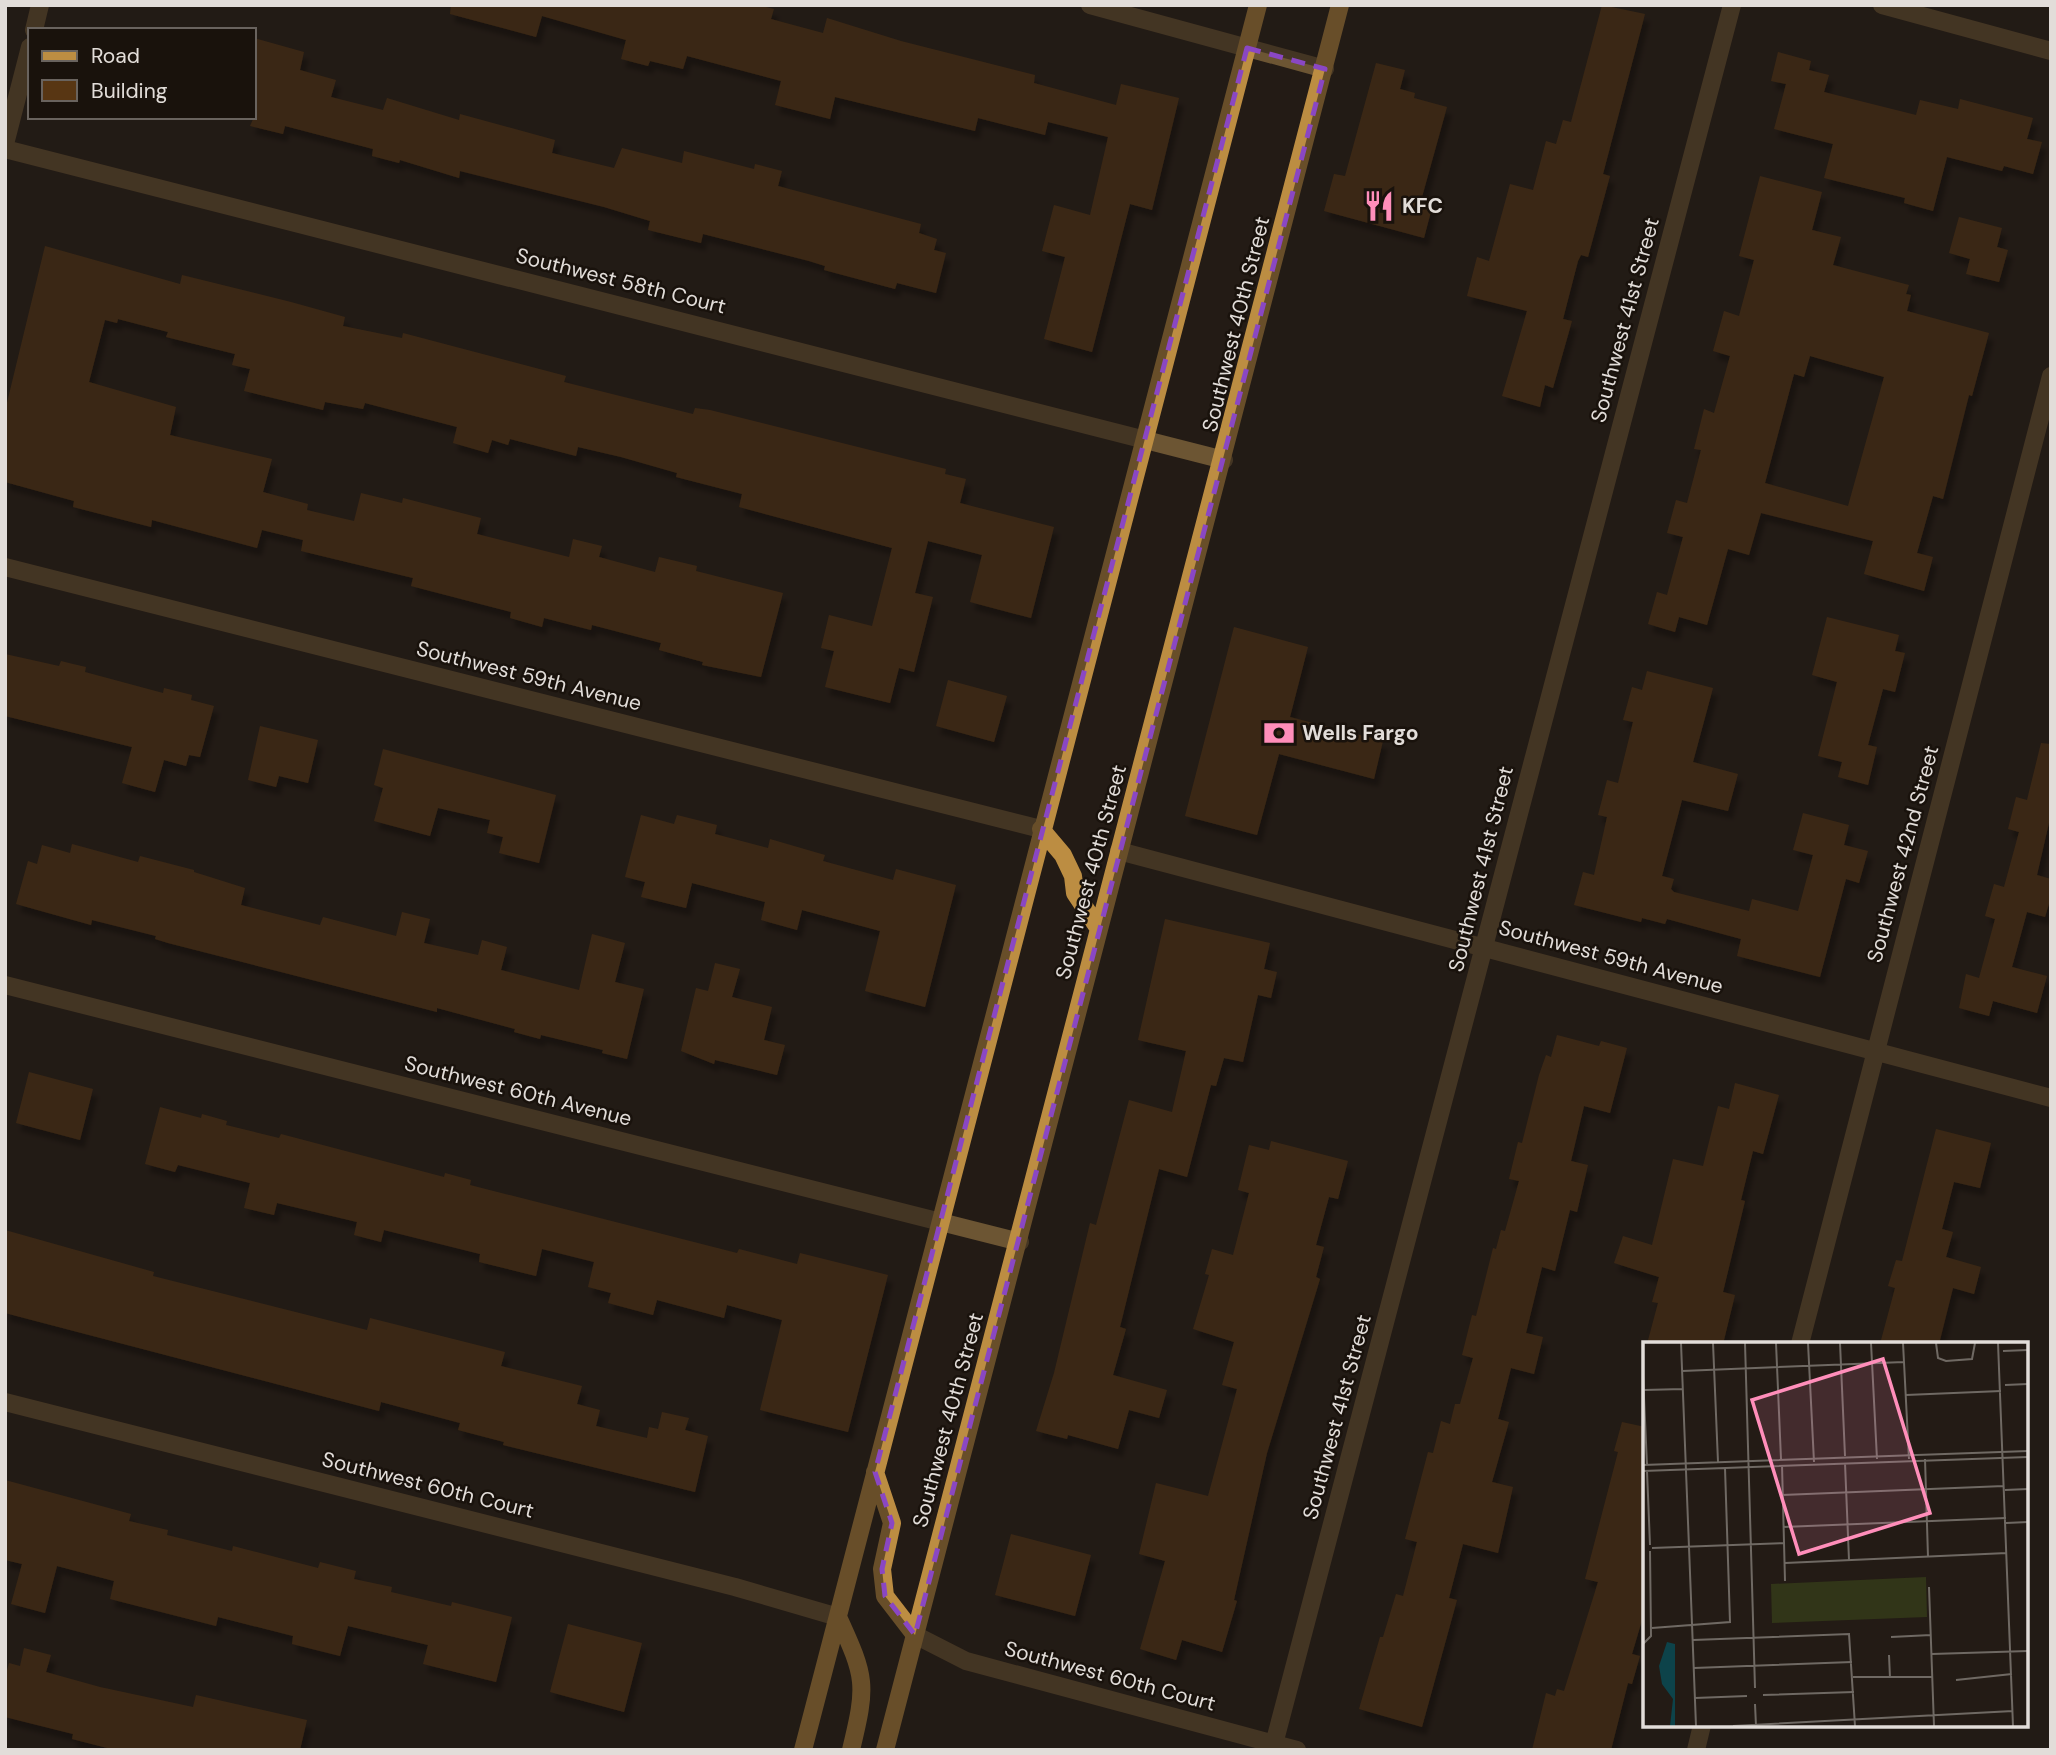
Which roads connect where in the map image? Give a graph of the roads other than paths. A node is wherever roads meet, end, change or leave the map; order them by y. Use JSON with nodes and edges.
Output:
{"nodes":[{"id":1,"x":40,"y":5,"type":"edge"},
{"id":2,"x":1090,"y":5,"type":"edge"},
{"id":3,"x":1258,"y":5,"type":"edge"},
{"id":4,"x":1340,"y":5,"type":"edge"},
{"id":5,"x":1732,"y":5,"type":"edge"},
{"id":6,"x":1882,"y":5,"type":"edge"},
{"id":7,"x":34,"y":28,"type":"edge"},
{"id":8,"x":1247,"y":48,"type":"junction"},
{"id":9,"x":2051,"y":51,"type":"edge"},
{"id":10,"x":28,"y":55,"type":"edge"},
{"id":11,"x":1325,"y":69,"type":"junction"},
{"id":12,"x":5,"y":147,"type":"edge"},
{"id":13,"x":2051,"y":376,"type":"edge"},
{"id":14,"x":1147,"y":439,"type":"junction"},
{"id":15,"x":1224,"y":460,"type":"junction"},
{"id":16,"x":5,"y":567,"type":"edge"},
{"id":17,"x":1041,"y":830,"type":"junction"},
{"id":18,"x":1119,"y":851,"type":"junction"},
{"id":19,"x":1099,"y":929,"type":"junction"},
{"id":20,"x":1484,"y":946,"type":"junction"},
{"id":21,"x":5,"y":985,"type":"edge"},
{"id":22,"x":1875,"y":1051,"type":"junction"},
{"id":23,"x":2051,"y":1098,"type":"edge"},
{"id":24,"x":942,"y":1223,"type":"junction"},
{"id":25,"x":1020,"y":1242,"type":"junction"},
{"id":26,"x":1801,"y":1342,"type":"edge"},
{"id":27,"x":5,"y":1402,"type":"edge"},
{"id":28,"x":875,"y":1472,"type":"junction"},
{"id":29,"x":838,"y":1616,"type":"junction"},
{"id":30,"x":915,"y":1635,"type":"junction"},
{"id":31,"x":1702,"y":1727,"type":"edge"},
{"id":32,"x":1274,"y":1744,"type":"junction"},
{"id":33,"x":803,"y":1750,"type":"edge"},
{"id":34,"x":851,"y":1750,"type":"edge"},
{"id":35,"x":886,"y":1750,"type":"edge"},
{"id":36,"x":1297,"y":1750,"type":"edge"},
{"id":37,"x":1696,"y":1750,"type":"edge"}],
"edges":[{"from":1,"to":7,"type":"street"},
{"from":2,"to":8,"type":"street"},
{"from":3,"to":8,"type":"main road"},
{"from":4,"to":11,"type":"main road","name":"Southwest 40th Street"},
{"from":5,"to":20,"type":"street","name":"Southwest 41st Street"},
{"from":6,"to":9,"type":"street"},
{"from":8,"to":11,"type":"street"},
{"from":8,"to":14,"type":"main road"},
{"from":10,"to":12,"type":"street"},
{"from":11,"to":15,"type":"main road","name":"Southwest 40th Street"},
{"from":12,"to":14,"type":"street","name":"Southwest 58th Court"},
{"from":13,"to":22,"type":"street","name":"Southwest 42nd Street"},
{"from":14,"to":15,"type":"street","name":"Southwest 58th Court"},
{"from":14,"to":17,"type":"main road"},
{"from":15,"to":18,"type":"main road","name":"Southwest 40th Street"},
{"from":16,"to":17,"type":"street","name":"Southwest 59th Avenue"},
{"from":17,"to":19,"type":"main road"},
{"from":17,"to":24,"type":"main road"},
{"from":18,"to":19,"type":"main road","name":"Southwest 40th Street"},
{"from":18,"to":20,"type":"street","name":"Southwest 59th Avenue"},
{"from":19,"to":25,"type":"main road","name":"Southwest 40th Street"},
{"from":20,"to":22,"type":"street","name":"Southwest 59th Avenue"},
{"from":20,"to":32,"type":"street","name":"Southwest 41st Street"},
{"from":21,"to":24,"type":"street","name":"Southwest 60th Avenue"},
{"from":22,"to":23,"type":"street","name":"Southwest 59th Avenue"},
{"from":22,"to":26,"type":"street","name":"Southwest 42nd Street"},
{"from":24,"to":25,"type":"street","name":"Southwest 60th Avenue"},
{"from":24,"to":28,"type":"main road"},
{"from":25,"to":30,"type":"main road","name":"Southwest 40th Street"},
{"from":27,"to":29,"type":"street","name":"Southwest 60th Court"},
{"from":28,"to":29,"type":"main road"},
{"from":28,"to":30,"type":"main road"},
{"from":29,"to":33,"type":"main road"},
{"from":29,"to":34,"type":"main road"},
{"from":30,"to":32,"type":"street","name":"Southwest 60th Court"},
{"from":30,"to":35,"type":"main road","name":"Southwest 40th Street"},
{"from":31,"to":37,"type":"street"},
{"from":32,"to":36,"type":"street","name":"Southwest 60th Court"}]}
